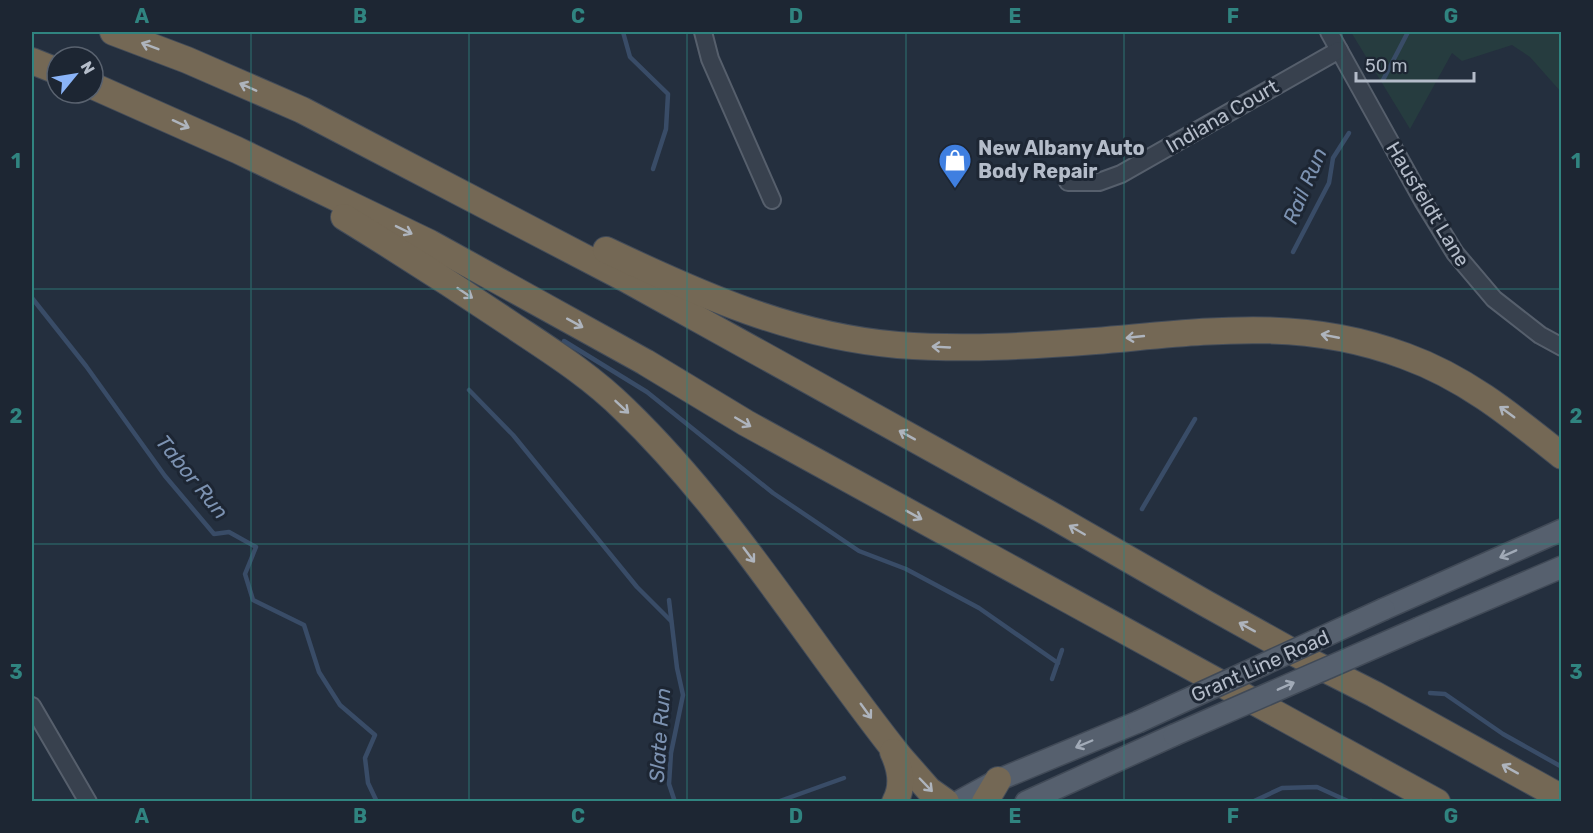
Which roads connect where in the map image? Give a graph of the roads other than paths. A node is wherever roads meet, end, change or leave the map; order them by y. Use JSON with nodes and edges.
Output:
{"nodes":[{"id":1,"x":113,"y":32,"type":"edge"},
{"id":2,"x":703,"y":32,"type":"edge"},
{"id":3,"x":1329,"y":32,"type":"edge"},
{"id":4,"x":1339,"y":50,"type":"junction"},
{"id":5,"x":105,"y":91,"type":"edge"},
{"id":6,"x":237,"y":150,"type":"junction"},
{"id":7,"x":408,"y":165,"type":"junction"},
{"id":8,"x":1068,"y":182,"type":"dead end"},
{"id":9,"x":772,"y":200,"type":"dead end"},
{"id":10,"x":1562,"y":347,"type":"edge"},
{"id":11,"x":1562,"y":456,"type":"edge"},
{"id":12,"x":1562,"y":530,"type":"edge"},
{"id":13,"x":1562,"y":567,"type":"edge"},
{"id":14,"x":32,"y":706,"type":"edge"},
{"id":15,"x":882,"y":734,"type":"junction"},
{"id":16,"x":992,"y":791,"type":"edge"},
{"id":17,"x":1562,"y":798,"type":"edge"},
{"id":18,"x":88,"y":801,"type":"edge"},
{"id":19,"x":896,"y":801,"type":"edge"},
{"id":20,"x":946,"y":801,"type":"edge"},
{"id":21,"x":958,"y":801,"type":"edge"},
{"id":22,"x":1026,"y":801,"type":"edge"},
{"id":23,"x":1437,"y":801,"type":"edge"}],
"edges":[{"from":7,"to":1,"type":"highway","one_way":true},
{"from":2,"to":9,"type":"street"},
{"from":3,"to":4,"type":"street","name":"Hausfeldt Lane"},
{"from":4,"to":8,"type":"street","name":"Indiana Court"},
{"from":4,"to":10,"type":"street","name":"Hausfeldt Lane"},
{"from":5,"to":6,"type":"highway","one_way":true},
{"from":6,"to":15,"type":"highway","one_way":true},
{"from":6,"to":23,"type":"highway","one_way":true},
{"from":11,"to":7,"type":"highway","one_way":true},
{"from":17,"to":7,"type":"highway","one_way":true},
{"from":12,"to":16,"type":"main road","name":"Grant Line Road","one_way":true,"bridge":true},
{"from":22,"to":13,"type":"main road","name":"Grant Line Road","one_way":true,"bridge":true},
{"from":14,"to":18,"type":"street"},
{"from":15,"to":19,"type":"highway"},
{"from":15,"to":20,"type":"highway","one_way":true},
{"from":16,"to":21,"type":"main road","name":"Grant Line Road"}]}
